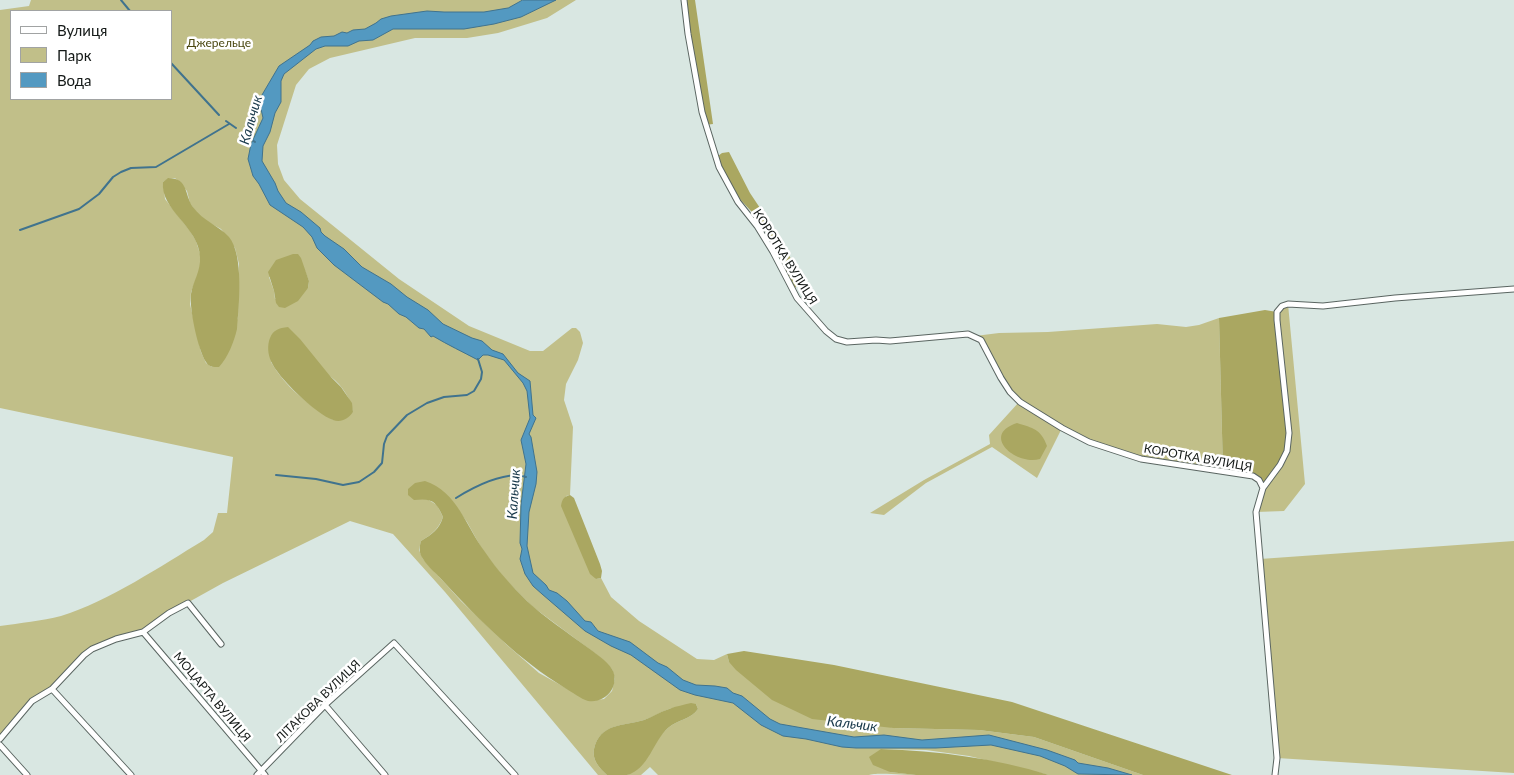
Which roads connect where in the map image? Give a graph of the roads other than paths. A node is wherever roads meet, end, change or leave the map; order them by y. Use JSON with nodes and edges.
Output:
{"nodes":[{"id":1,"x":684,"y":0,"type":"edge"},
{"id":2,"x":1514,"y":288,"type":"edge"},
{"id":3,"x":1263,"y":488,"type":"junction"},
{"id":4,"x":143,"y":632,"type":"junction"},
{"id":5,"x":221,"y":644,"type":"dead end"},
{"id":6,"x":52,"y":689,"type":"junction"},
{"id":7,"x":325,"y":705,"type":"junction"},
{"id":8,"x":0,"y":740,"type":"edge"},
{"id":9,"x":0,"y":745,"type":"edge"},
{"id":10,"x":261,"y":774,"type":"edge"},
{"id":11,"x":27,"y":775,"type":"edge"},
{"id":12,"x":131,"y":775,"type":"edge"},
{"id":13,"x":384,"y":775,"type":"edge"},
{"id":14,"x":515,"y":775,"type":"edge"},
{"id":15,"x":1275,"y":775,"type":"edge"}],
"edges":[{"from":1,"to":3,"type":"street","name":"КОРОТКА ВУЛИЦЯ"},
{"from":2,"to":3,"type":"street"},
{"from":3,"to":15,"type":"street"},
{"from":4,"to":5,"type":"street"},
{"from":4,"to":6,"type":"street"},
{"from":4,"to":10,"type":"street","name":"МОЦАРТА ВУЛИЦЯ"},
{"from":6,"to":8,"type":"street"},
{"from":6,"to":12,"type":"street"},
{"from":7,"to":10,"type":"street","name":"ЛІТАКОВА ВУЛИЦЯ"},
{"from":7,"to":13,"type":"street"},
{"from":7,"to":14,"type":"street","name":"ЛІТАКОВА ВУЛИЦЯ"},
{"from":9,"to":11,"type":"street"}]}
